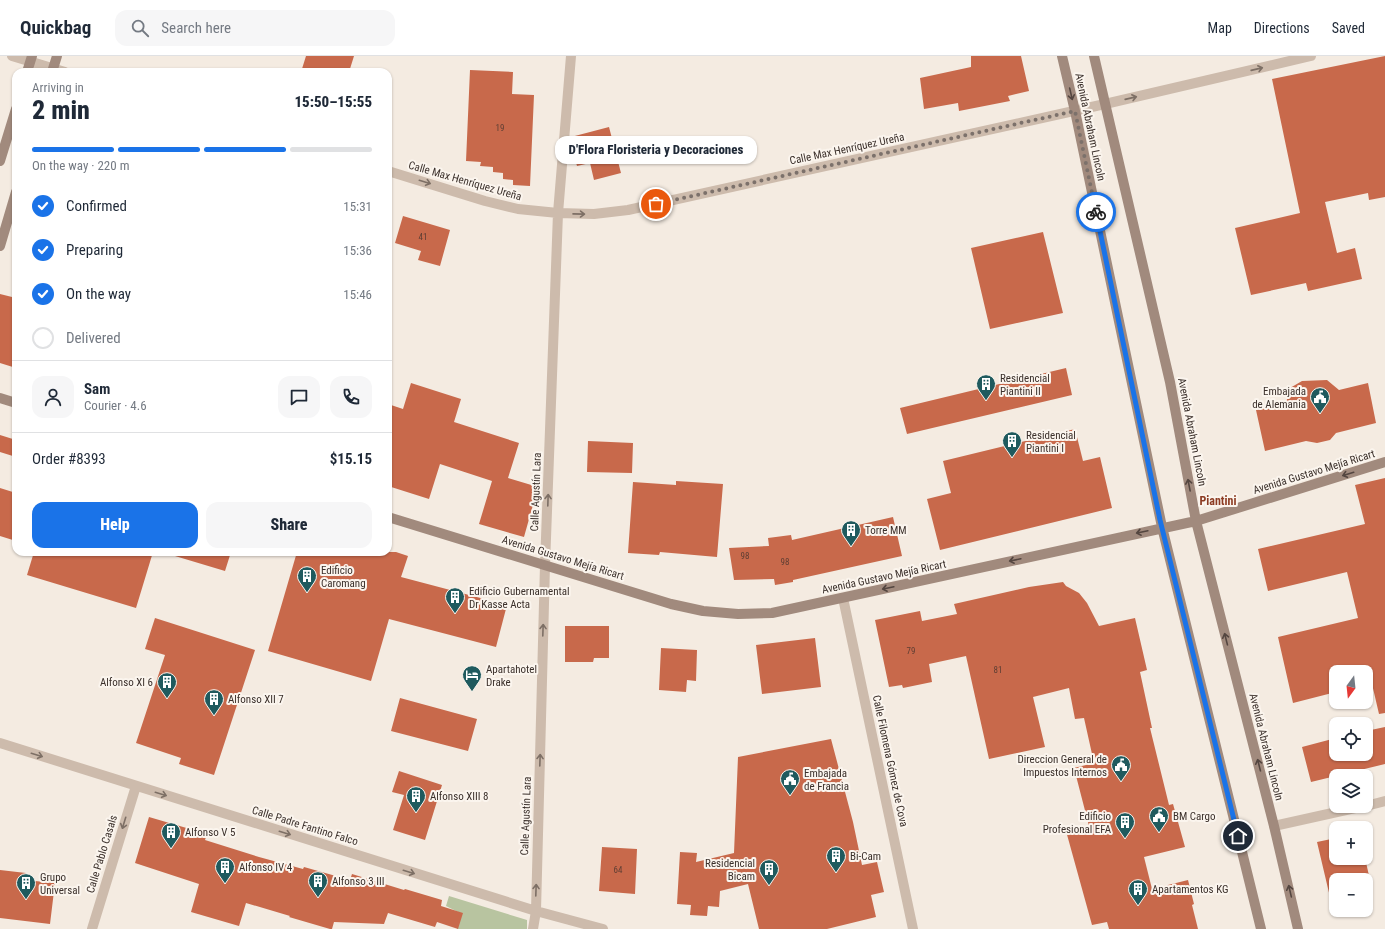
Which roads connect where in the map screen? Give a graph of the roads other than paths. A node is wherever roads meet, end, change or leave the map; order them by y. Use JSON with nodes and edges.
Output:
{"nodes":[{"id":1,"x":12,"y":56,"type":"edge"},
{"id":2,"x":57,"y":56,"type":"edge"},
{"id":3,"x":571,"y":56,"type":"edge"},
{"id":4,"x":1062,"y":56,"type":"edge"},
{"id":5,"x":1094,"y":56,"type":"edge"},
{"id":6,"x":1311,"y":56,"type":"edge"},
{"id":7,"x":31,"y":59,"type":"edge"},
{"id":8,"x":48,"y":68,"type":"edge"},
{"id":9,"x":53,"y":68,"type":"edge"},
{"id":10,"x":1105,"y":104,"type":"junction"},
{"id":11,"x":1075,"y":111,"type":"junction"},
{"id":12,"x":12,"y":122,"type":"edge"},
{"id":13,"x":0,"y":161,"type":"edge"},
{"id":14,"x":392,"y":172,"type":"edge"},
{"id":15,"x":12,"y":206,"type":"edge"},
{"id":16,"x":558,"y":214,"type":"junction"},
{"id":17,"x":0,"y":246,"type":"edge"},
{"id":18,"x":0,"y":398,"type":"edge"},
{"id":19,"x":12,"y":402,"type":"edge"},
{"id":20,"x":1385,"y":462,"type":"edge"},
{"id":21,"x":392,"y":518,"type":"edge"},
{"id":22,"x":1196,"y":521,"type":"junction"},
{"id":23,"x":1162,"y":527,"type":"junction"},
{"id":24,"x":545,"y":566,"type":"junction"},
{"id":25,"x":843,"y":598,"type":"junction"},
{"id":26,"x":0,"y":743,"type":"edge"},
{"id":27,"x":136,"y":786,"type":"junction"},
{"id":28,"x":1385,"y":801,"type":"edge"},
{"id":29,"x":1373,"y":804,"type":"edge"},
{"id":30,"x":1333,"y":813,"type":"edge"},
{"id":31,"x":1274,"y":826,"type":"junction"},
{"id":32,"x":536,"y":911,"type":"junction"},
{"id":33,"x":92,"y":929,"type":"edge"},
{"id":34,"x":533,"y":929,"type":"edge"},
{"id":35,"x":603,"y":929,"type":"edge"},
{"id":36,"x":913,"y":929,"type":"edge"},
{"id":37,"x":1261,"y":929,"type":"edge"},
{"id":38,"x":1298,"y":929,"type":"edge"}],
"edges":[{"from":1,"to":7,"type":"street"},
{"from":2,"to":9,"type":"main road"},
{"from":3,"to":16,"type":"street","name":"Calle Agustín Lara"},
{"from":4,"to":11,"type":"main road","name":"Avenida Abraham Lincoln","one_way":true},
{"from":5,"to":10,"type":"main road","name":"Avenida Abraham Lincoln"},
{"from":10,"to":6,"type":"street","name":"Calle Max Henríquez Ureña","one_way":true},
{"from":7,"to":8,"type":"street"},
{"from":10,"to":11,"type":"street","name":"Calle Max Henríquez Ureña"},
{"from":22,"to":10,"type":"main road","name":"Avenida Abraham Lincoln","one_way":true},
{"from":16,"to":11,"type":"street","name":"Calle Max Henríquez Ureña","one_way":true},
{"from":11,"to":23,"type":"main road","name":"Avenida Abraham Lincoln"},
{"from":12,"to":13,"type":"main road"},
{"from":14,"to":16,"type":"street","name":"Calle Max Henríquez Ureña","one_way":true},
{"from":15,"to":17,"type":"main road"},
{"from":24,"to":16,"type":"street","name":"Calle Agustín Lara","one_way":true},
{"from":18,"to":19,"type":"main road"},
{"from":20,"to":22,"type":"main road","name":"Avenida Gustavo Mejía Ricart","one_way":true},
{"from":21,"to":24,"type":"main road","name":"Avenida Gustavo Mejía Ricart"},
{"from":22,"to":23,"type":"main road","name":"Avenida Gustavo Mejía Ricart"},
{"from":31,"to":22,"type":"main road","name":"Avenida Abraham Lincoln","one_way":true},
{"from":23,"to":25,"type":"main road","name":"Avenida Gustavo Mejía Ricart","one_way":true},
{"from":23,"to":37,"type":"main road","name":"Avenida Abraham Lincoln"},
{"from":24,"to":25,"type":"main road","name":"Avenida Gustavo Mejía Ricart"},
{"from":32,"to":24,"type":"street","name":"Calle Agustín Lara","one_way":true},
{"from":25,"to":36,"type":"street","name":"Calle Filomena Gómez de Cova"},
{"from":26,"to":27,"type":"street","name":"Calle Padre Fantino Falco","one_way":true},
{"from":27,"to":32,"type":"street","name":"Calle Padre Fantino Falco","one_way":true},
{"from":27,"to":33,"type":"street","name":"Calle Pablo Casals","one_way":true},
{"from":28,"to":29,"type":"street"},
{"from":30,"to":31,"type":"street"},
{"from":38,"to":31,"type":"main road","name":"Avenida Abraham Lincoln","one_way":true},
{"from":32,"to":34,"type":"street","name":"Calle Agustín Lara"},
{"from":32,"to":35,"type":"street","name":"Calle Padre Fantino Falco"}]}
